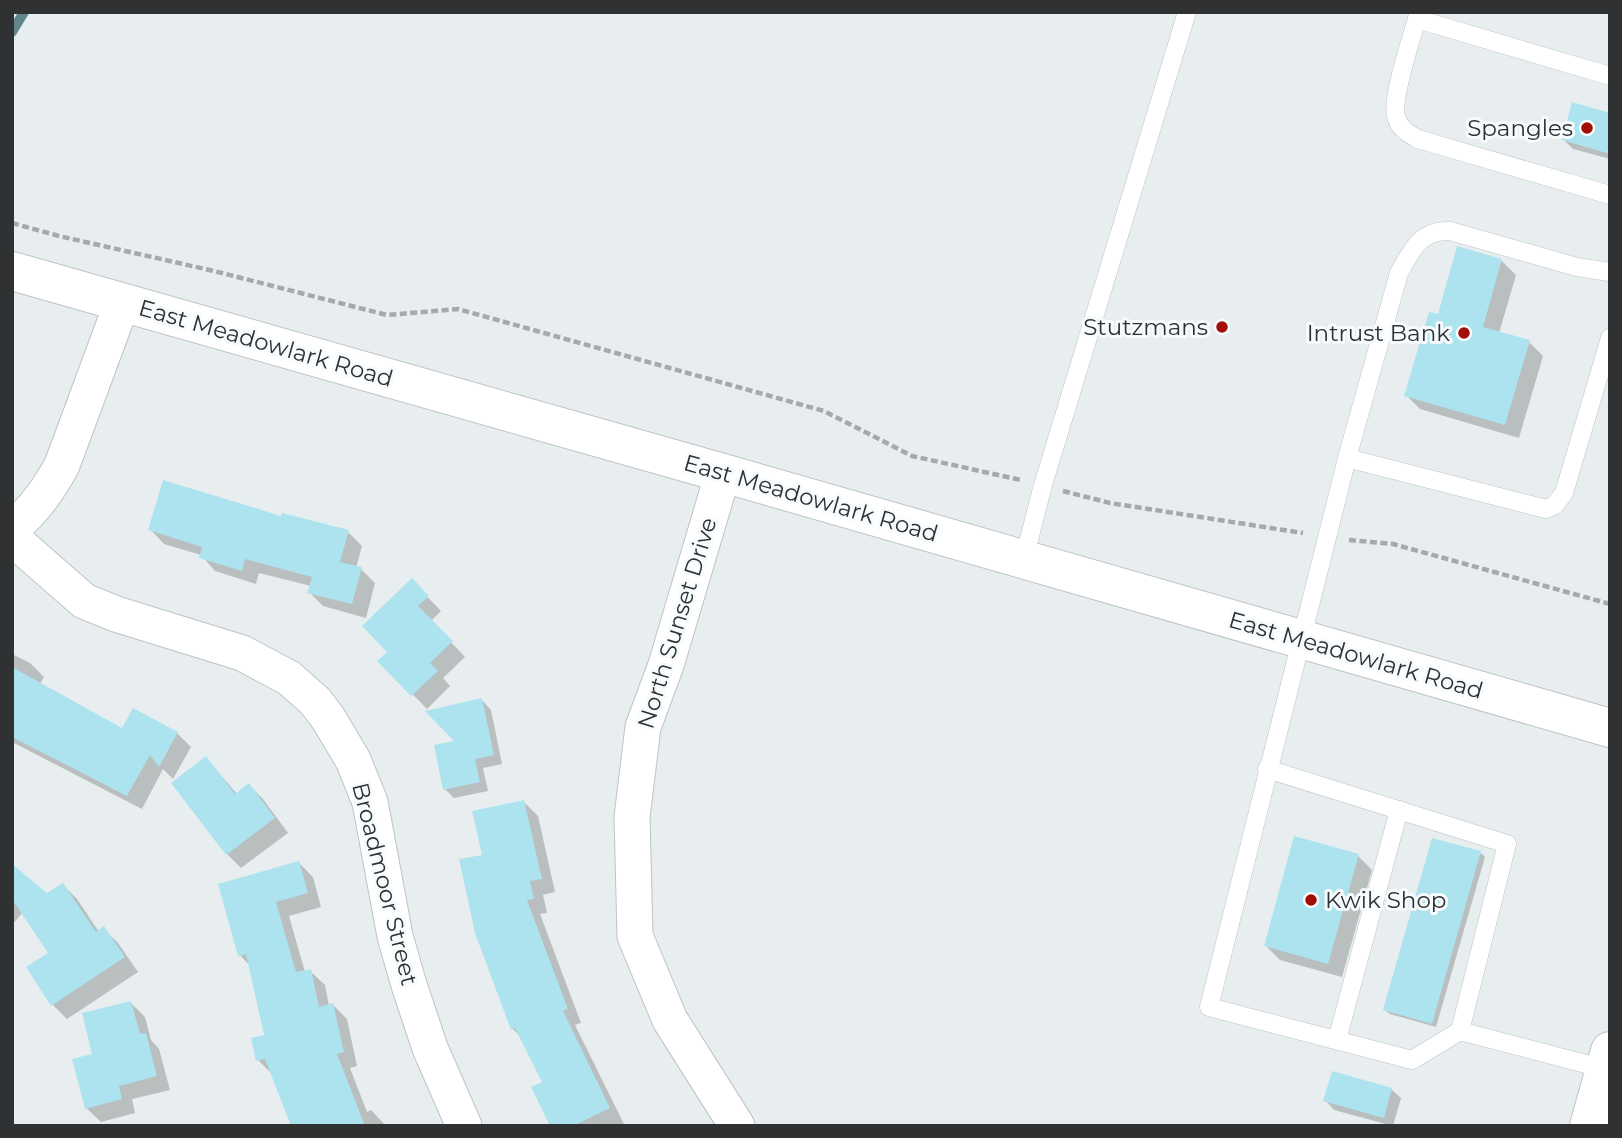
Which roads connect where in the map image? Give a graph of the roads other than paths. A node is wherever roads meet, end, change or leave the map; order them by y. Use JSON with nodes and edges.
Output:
{"nodes":[{"id":1,"x":1187,"y":12,"type":"edge"},
{"id":2,"x":1418,"y":16,"type":"edge"},
{"id":3,"x":1610,"y":76,"type":"edge"},
{"id":4,"x":1610,"y":195,"type":"edge"},
{"id":5,"x":12,"y":271,"type":"edge"},
{"id":6,"x":1610,"y":272,"type":"edge"},
{"id":7,"x":122,"y":303,"type":"junction"},
{"id":8,"x":1610,"y":338,"type":"edge"},
{"id":9,"x":1347,"y":458,"type":"junction"},
{"id":10,"x":723,"y":473,"type":"junction"},
{"id":11,"x":12,"y":528,"type":"edge"},
{"id":12,"x":12,"y":538,"type":"edge"},
{"id":13,"x":1024,"y":559,"type":"junction"},
{"id":14,"x":1300,"y":639,"type":"junction"},
{"id":15,"x":1610,"y":728,"type":"edge"},
{"id":16,"x":1267,"y":769,"type":"junction"},
{"id":17,"x":1399,"y":810,"type":"junction"},
{"id":18,"x":1460,"y":1031,"type":"junction"},
{"id":19,"x":1337,"y":1040,"type":"junction"},
{"id":20,"x":1607,"y":1060,"type":"edge"},
{"id":21,"x":464,"y":1126,"type":"edge"},
{"id":22,"x":737,"y":1126,"type":"edge"},
{"id":23,"x":1589,"y":1126,"type":"edge"}],
"edges":[{"from":1,"to":13,"type":"lane"},
{"from":2,"to":3,"type":"lane"},
{"from":2,"to":4,"type":"lane"},
{"from":5,"to":7,"type":"main road","name":"East Meadowlark Road"},
{"from":6,"to":9,"type":"lane"},
{"from":7,"to":10,"type":"main road","name":"East Meadowlark Road"},
{"from":7,"to":11,"type":"street"},
{"from":8,"to":9,"type":"lane"},
{"from":9,"to":14,"type":"lane"},
{"from":10,"to":13,"type":"main road","name":"East Meadowlark Road"},
{"from":10,"to":22,"type":"street","name":"North Sunset Drive"},
{"from":12,"to":21,"type":"street","name":"Broadmoor Street"},
{"from":13,"to":14,"type":"main road","name":"East Meadowlark Road"},
{"from":14,"to":15,"type":"main road","name":"East Meadowlark Road"},
{"from":14,"to":16,"type":"lane"},
{"from":16,"to":17,"type":"lane"},
{"from":16,"to":19,"type":"lane"},
{"from":17,"to":18,"type":"lane"},
{"from":17,"to":19,"type":"lane"},
{"from":18,"to":19,"type":"lane"},
{"from":18,"to":20,"type":"lane"},
{"from":20,"to":23,"type":"main road"}]}
